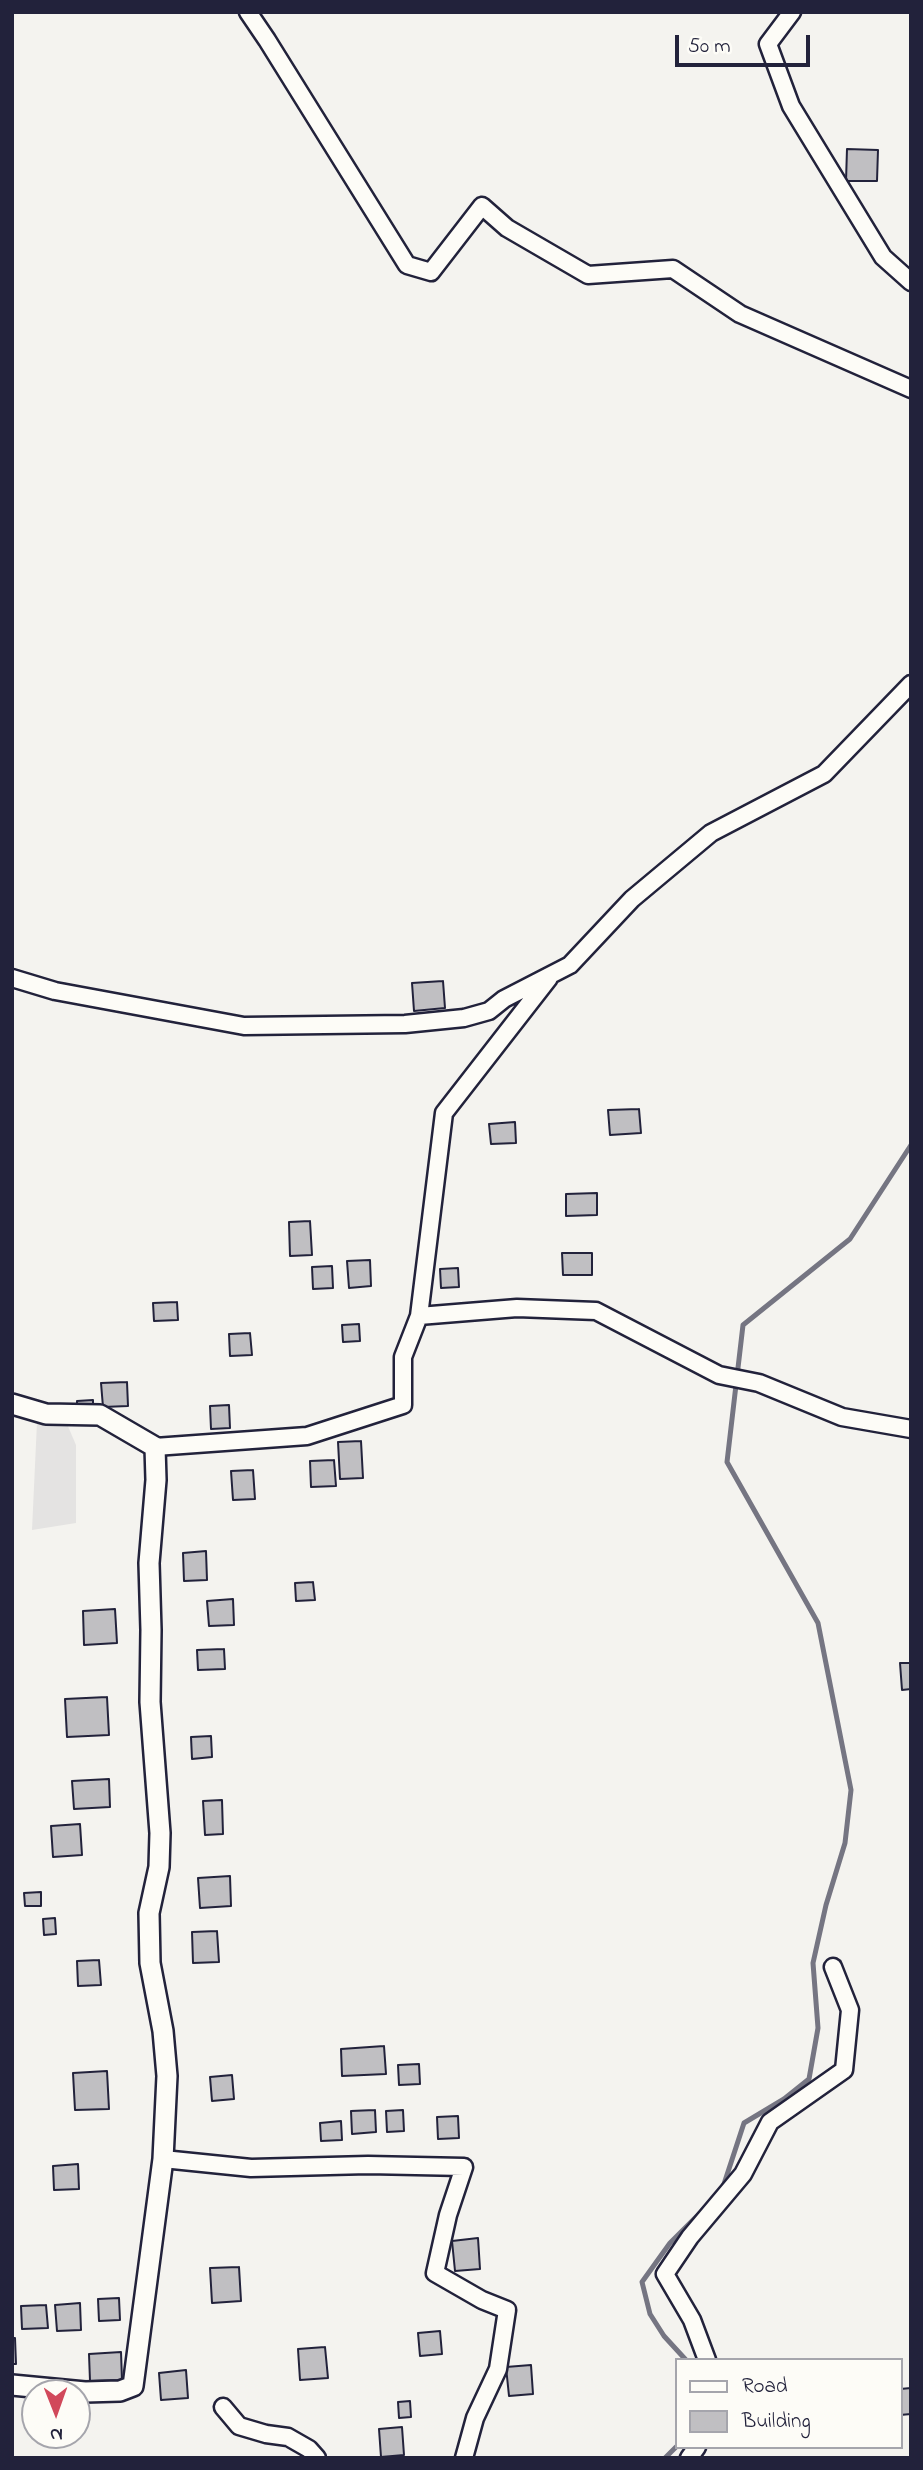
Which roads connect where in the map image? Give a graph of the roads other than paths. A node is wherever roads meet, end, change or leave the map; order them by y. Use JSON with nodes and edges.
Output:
{"nodes":[{"id":1,"x":248,"y":12,"type":"edge"},
{"id":2,"x":792,"y":12,"type":"edge"},
{"id":3,"x":911,"y":282,"type":"edge"},
{"id":4,"x":911,"y":390,"type":"edge"},
{"id":5,"x":911,"y":684,"type":"edge"},
{"id":6,"x":553,"y":974,"type":"junction"},
{"id":7,"x":12,"y":978,"type":"edge"},
{"id":8,"x":419,"y":1316,"type":"junction"},
{"id":9,"x":12,"y":1404,"type":"edge"},
{"id":10,"x":911,"y":1429,"type":"edge"},
{"id":11,"x":155,"y":1447,"type":"junction"},
{"id":12,"x":833,"y":1967,"type":"dead end"},
{"id":13,"x":163,"y":2160,"type":"junction"},
{"id":14,"x":706,"y":2358,"type":"edge"},
{"id":15,"x":12,"y":2385,"type":"edge"},
{"id":16,"x":223,"y":2407,"type":"dead end"},
{"id":17,"x":317,"y":2458,"type":"edge"},
{"id":18,"x":464,"y":2458,"type":"edge"}],
"edges":[{"from":1,"to":4,"type":"street"},
{"from":2,"to":3,"type":"street"},
{"from":5,"to":6,"type":"street"},
{"from":6,"to":7,"type":"street"},
{"from":6,"to":8,"type":"street"},
{"from":8,"to":10,"type":"street"},
{"from":8,"to":11,"type":"street"},
{"from":9,"to":11,"type":"street"},
{"from":11,"to":13,"type":"street"},
{"from":12,"to":14,"type":"street"},
{"from":13,"to":15,"type":"street"},
{"from":13,"to":18,"type":"street"},
{"from":16,"to":17,"type":"street"}]}
